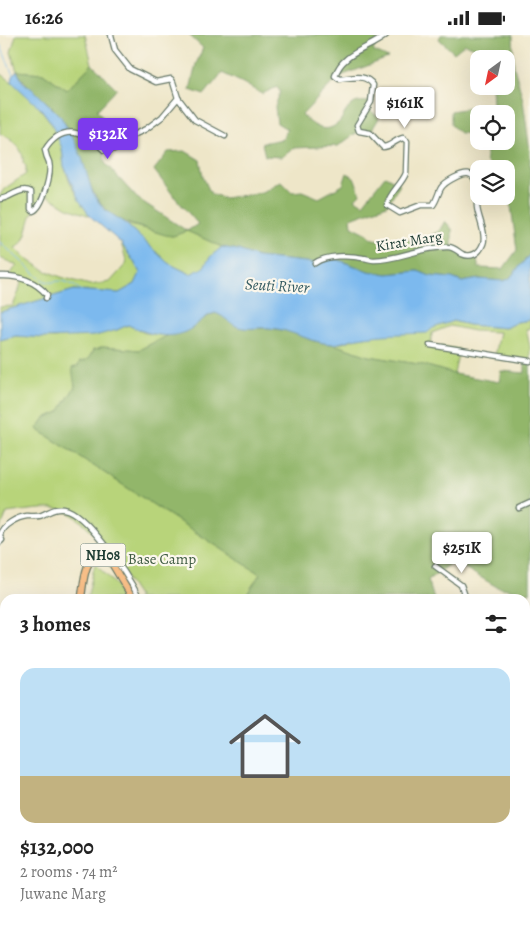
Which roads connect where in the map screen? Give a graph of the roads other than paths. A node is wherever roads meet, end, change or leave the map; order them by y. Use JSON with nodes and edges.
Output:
{"nodes":[{"id":1,"x":111,"y":35,"type":"edge"},
{"id":2,"x":386,"y":35,"type":"edge"},
{"id":3,"x":178,"y":98,"type":"junction"},
{"id":4,"x":225,"y":136,"type":"dead end"},
{"id":5,"x":0,"y":199,"type":"edge"},
{"id":6,"x":315,"y":263,"type":"dead end"},
{"id":7,"x":0,"y":276,"type":"edge"},
{"id":8,"x":46,"y":298,"type":"dead end"},
{"id":9,"x":430,"y":345,"type":"dead end"},
{"id":10,"x":530,"y":361,"type":"edge"},
{"id":11,"x":530,"y":503,"type":"edge"},
{"id":12,"x":519,"y":508,"type":"dead end"},
{"id":13,"x":0,"y":536,"type":"edge"},
{"id":14,"x":0,"y":542,"type":"edge"},
{"id":15,"x":435,"y":566,"type":"dead end"},
{"id":16,"x":82,"y":594,"type":"edge"},
{"id":17,"x":132,"y":594,"type":"edge"},
{"id":18,"x":137,"y":594,"type":"edge"},
{"id":19,"x":464,"y":594,"type":"edge"}],
"edges":[{"from":1,"to":3,"type":"street"},
{"from":2,"to":6,"type":"street","name":"Kirat Marg"},
{"from":3,"to":4,"type":"street"},
{"from":3,"to":5,"type":"street"},
{"from":7,"to":8,"type":"street"},
{"from":9,"to":10,"type":"street"},
{"from":11,"to":12,"type":"street"},
{"from":13,"to":14,"type":"street"},
{"from":13,"to":18,"type":"street"},
{"from":15,"to":19,"type":"street"},
{"from":16,"to":17,"type":"main road","number":"NH08"}]}
